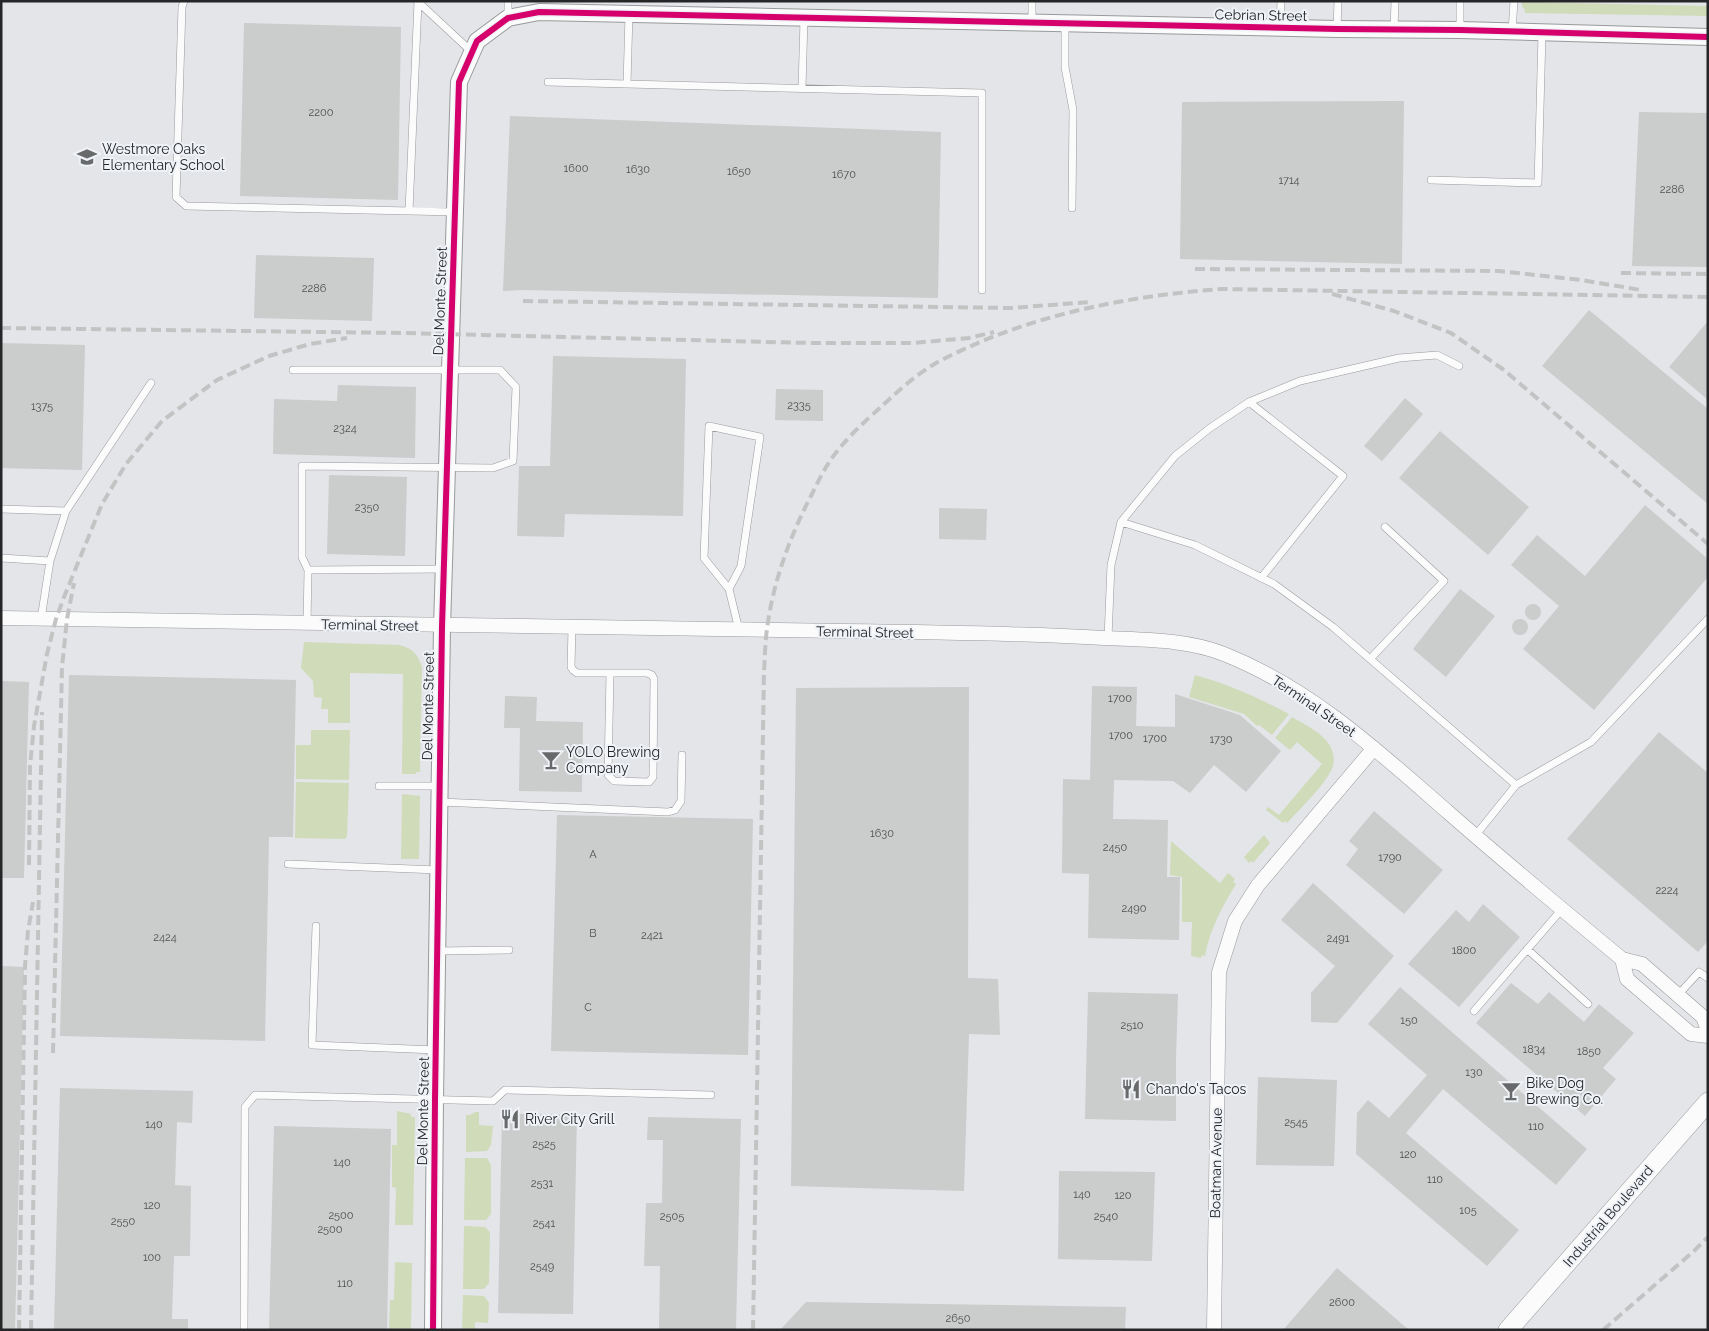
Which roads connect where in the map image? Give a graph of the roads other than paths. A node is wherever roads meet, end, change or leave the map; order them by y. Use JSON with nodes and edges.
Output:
{"nodes":[{"id":1,"x":184,"y":1,"type":"edge"},
{"id":2,"x":418,"y":1,"type":"edge"},
{"id":3,"x":508,"y":1,"type":"edge"},
{"id":4,"x":1032,"y":1,"type":"edge"},
{"id":5,"x":1281,"y":1,"type":"edge"},
{"id":6,"x":1338,"y":1,"type":"edge"},
{"id":7,"x":1395,"y":1,"type":"edge"},
{"id":8,"x":1460,"y":1,"type":"edge"},
{"id":9,"x":1514,"y":1,"type":"edge"},
{"id":10,"x":629,"y":14,"type":"junction"},
{"id":11,"x":508,"y":18,"type":"junction"},
{"id":12,"x":804,"y":18,"type":"junction"},
{"id":13,"x":1032,"y":23,"type":"junction"},
{"id":14,"x":1065,"y":23,"type":"junction"},
{"id":15,"x":1280,"y":28,"type":"junction"},
{"id":16,"x":1337,"y":29,"type":"junction"},
{"id":17,"x":1394,"y":30,"type":"junction"},
{"id":18,"x":1460,"y":30,"type":"junction"},
{"id":19,"x":1512,"y":32,"type":"junction"},
{"id":20,"x":1542,"y":34,"type":"junction"},
{"id":21,"x":1708,"y":37,"type":"edge"},
{"id":22,"x":472,"y":52,"type":"junction"},
{"id":23,"x":460,"y":82,"type":"joint"},
{"id":24,"x":548,"y":82,"type":"dead end"},
{"id":25,"x":627,"y":84,"type":"junction"},
{"id":26,"x":802,"y":88,"type":"junction"},
{"id":27,"x":1430,"y":180,"type":"dead end"},
{"id":28,"x":1072,"y":208,"type":"dead end"},
{"id":29,"x":409,"y":211,"type":"junction"},
{"id":30,"x":455,"y":212,"type":"junction"},
{"id":31,"x":982,"y":290,"type":"dead end"},
{"id":32,"x":1459,"y":366,"type":"dead end"},
{"id":33,"x":450,"y":369,"type":"junction"},
{"id":34,"x":294,"y":370,"type":"dead end"},
{"id":35,"x":151,"y":383,"type":"dead end"},
{"id":36,"x":1249,"y":402,"type":"junction"},
{"id":37,"x":447,"y":467,"type":"junction"},
{"id":38,"x":1,"y":509,"type":"edge"},
{"id":39,"x":66,"y":512,"type":"junction"},
{"id":40,"x":1121,"y":522,"type":"junction"},
{"id":41,"x":1385,"y":527,"type":"dead end"},
{"id":42,"x":1,"y":558,"type":"edge"},
{"id":43,"x":50,"y":561,"type":"junction"},
{"id":44,"x":444,"y":569,"type":"junction"},
{"id":45,"x":308,"y":570,"type":"junction"},
{"id":46,"x":1261,"y":578,"type":"junction"},
{"id":47,"x":729,"y":589,"type":"junction"},
{"id":48,"x":1,"y":618,"type":"edge"},
{"id":49,"x":41,"y":619,"type":"junction"},
{"id":50,"x":1708,"y":619,"type":"edge"},
{"id":51,"x":307,"y":624,"type":"junction"},
{"id":52,"x":442,"y":627,"type":"junction"},
{"id":53,"x":572,"y":628,"type":"junction"},
{"id":54,"x":738,"y":630,"type":"junction"},
{"id":55,"x":1108,"y":638,"type":"junction"},
{"id":56,"x":1370,"y":659,"type":"junction"},
{"id":57,"x":610,"y":673,"type":"junction"},
{"id":58,"x":1374,"y":748,"type":"junction"},
{"id":59,"x":682,"y":755,"type":"dead end"},
{"id":60,"x":1516,"y":784,"type":"junction"},
{"id":61,"x":379,"y":786,"type":"dead end"},
{"id":62,"x":440,"y":786,"type":"junction"},
{"id":63,"x":439,"y":802,"type":"junction"},
{"id":64,"x":1475,"y":836,"type":"junction"},
{"id":65,"x":288,"y":864,"type":"dead end"},
{"id":66,"x":438,"y":870,"type":"junction"},
{"id":67,"x":1562,"y":909,"type":"junction"},
{"id":68,"x":316,"y":926,"type":"dead end"},
{"id":69,"x":1527,"y":949,"type":"junction"},
{"id":70,"x":509,"y":950,"type":"dead end"},
{"id":71,"x":437,"y":951,"type":"junction"},
{"id":72,"x":1622,"y":959,"type":"junction"},
{"id":73,"x":1708,"y":978,"type":"edge"},
{"id":74,"x":1678,"y":995,"type":"junction"},
{"id":75,"x":1588,"y":1004,"type":"dead end"},
{"id":76,"x":1474,"y":1011,"type":"dead end"},
{"id":77,"x":1708,"y":1030,"type":"edge"},
{"id":78,"x":1708,"y":1036,"type":"edge"},
{"id":79,"x":436,"y":1050,"type":"junction"},
{"id":80,"x":711,"y":1095,"type":"dead end"},
{"id":81,"x":435,"y":1099,"type":"junction"},
{"id":82,"x":1708,"y":1102,"type":"edge"},
{"id":83,"x":244,"y":1330,"type":"edge"},
{"id":84,"x":434,"y":1330,"type":"edge"},
{"id":85,"x":1214,"y":1330,"type":"edge"},
{"id":86,"x":1508,"y":1330,"type":"edge"}],
"edges":[{"from":1,"to":29,"type":"lane"},
{"from":2,"to":22,"type":"lane"},
{"from":2,"to":29,"type":"lane"},
{"from":3,"to":11,"type":"lane"},
{"from":4,"to":13,"type":"lane"},
{"from":5,"to":15,"type":"lane"},
{"from":6,"to":16,"type":"lane"},
{"from":7,"to":17,"type":"lane"},
{"from":8,"to":18,"type":"lane"},
{"from":9,"to":19,"type":"lane"},
{"from":10,"to":11,"type":"street","name":"Cebrian Street"},
{"from":10,"to":12,"type":"street","name":"Cebrian Street"},
{"from":10,"to":25,"type":"lane"},
{"from":11,"to":22,"type":"street","name":"Cebrian Street"},
{"from":12,"to":13,"type":"street","name":"Cebrian Street"},
{"from":12,"to":26,"type":"lane"},
{"from":13,"to":14,"type":"street","name":"Cebrian Street"},
{"from":14,"to":15,"type":"street","name":"Cebrian Street"},
{"from":14,"to":28,"type":"lane"},
{"from":15,"to":16,"type":"street","name":"Cebrian Street"},
{"from":16,"to":17,"type":"street","name":"Cebrian Street"},
{"from":17,"to":18,"type":"street","name":"Cebrian Street"},
{"from":18,"to":19,"type":"street","name":"Cebrian Street"},
{"from":19,"to":20,"type":"street","name":"Cebrian Street"},
{"from":20,"to":21,"type":"street","name":"Cebrian Street"},
{"from":20,"to":27,"type":"lane"},
{"from":22,"to":23,"type":"street","name":"Cebrian Street"},
{"from":23,"to":30,"type":"street","name":"Del Monte Street"},
{"from":24,"to":25,"type":"lane"},
{"from":25,"to":26,"type":"lane"},
{"from":26,"to":31,"type":"lane"},
{"from":29,"to":30,"type":"lane"},
{"from":30,"to":33,"type":"street","name":"Del Monte Street"},
{"from":32,"to":36,"type":"lane"},
{"from":33,"to":34,"type":"lane"},
{"from":33,"to":37,"type":"street","name":"Del Monte Street"},
{"from":33,"to":37,"type":"lane"},
{"from":35,"to":39,"type":"lane"},
{"from":36,"to":40,"type":"lane"},
{"from":36,"to":46,"type":"lane"},
{"from":37,"to":44,"type":"street","name":"Del Monte Street"},
{"from":37,"to":45,"type":"lane"},
{"from":38,"to":39,"type":"lane"},
{"from":39,"to":43,"type":"lane"},
{"from":40,"to":46,"type":"lane"},
{"from":40,"to":55,"type":"lane"},
{"from":41,"to":56,"type":"lane"},
{"from":42,"to":43,"type":"lane"},
{"from":43,"to":49,"type":"lane"},
{"from":44,"to":45,"type":"lane"},
{"from":44,"to":52,"type":"street","name":"Del Monte Street"},
{"from":45,"to":51,"type":"lane"},
{"from":46,"to":56,"type":"lane"},
{"from":47,"to":47,"type":"lane"},
{"from":47,"to":54,"type":"lane"},
{"from":48,"to":49,"type":"street","name":"Terminal Street"},
{"from":49,"to":51,"type":"street","name":"Terminal Street"},
{"from":50,"to":60,"type":"lane"},
{"from":51,"to":52,"type":"street","name":"Terminal Street"},
{"from":52,"to":53,"type":"street","name":"Terminal Street"},
{"from":52,"to":62,"type":"street","name":"Del Monte Street"},
{"from":53,"to":54,"type":"street","name":"Terminal Street"},
{"from":53,"to":57,"type":"lane"},
{"from":54,"to":55,"type":"street","name":"Terminal Street"},
{"from":55,"to":58,"type":"street","name":"Terminal Street"},
{"from":56,"to":60,"type":"lane"},
{"from":57,"to":57,"type":"lane"},
{"from":58,"to":64,"type":"street","name":"Terminal Street"},
{"from":58,"to":85,"type":"street","name":"Boatman Avenue"},
{"from":59,"to":63,"type":"lane"},
{"from":60,"to":64,"type":"lane"},
{"from":61,"to":62,"type":"lane"},
{"from":62,"to":63,"type":"street","name":"Del Monte Street"},
{"from":63,"to":66,"type":"street","name":"Del Monte Street"},
{"from":64,"to":67,"type":"street","name":"Terminal Street"},
{"from":65,"to":66,"type":"lane"},
{"from":66,"to":71,"type":"street","name":"Del Monte Street"},
{"from":67,"to":69,"type":"lane"},
{"from":67,"to":72,"type":"street","name":"Terminal Street"},
{"from":68,"to":79,"type":"lane"},
{"from":69,"to":75,"type":"lane"},
{"from":69,"to":76,"type":"lane"},
{"from":70,"to":71,"type":"lane"},
{"from":71,"to":79,"type":"street","name":"Del Monte Street"},
{"from":72,"to":74,"type":"street","name":"Terminal Street"},
{"from":72,"to":78,"type":"street"},
{"from":73,"to":74,"type":"lane"},
{"from":74,"to":77,"type":"street","name":"Terminal Street"},
{"from":79,"to":81,"type":"street","name":"Del Monte Street"},
{"from":80,"to":81,"type":"lane"},
{"from":81,"to":83,"type":"lane"},
{"from":81,"to":84,"type":"street","name":"Del Monte Street"},
{"from":82,"to":86,"type":"main road","name":"Industrial Boulevard"}]}
